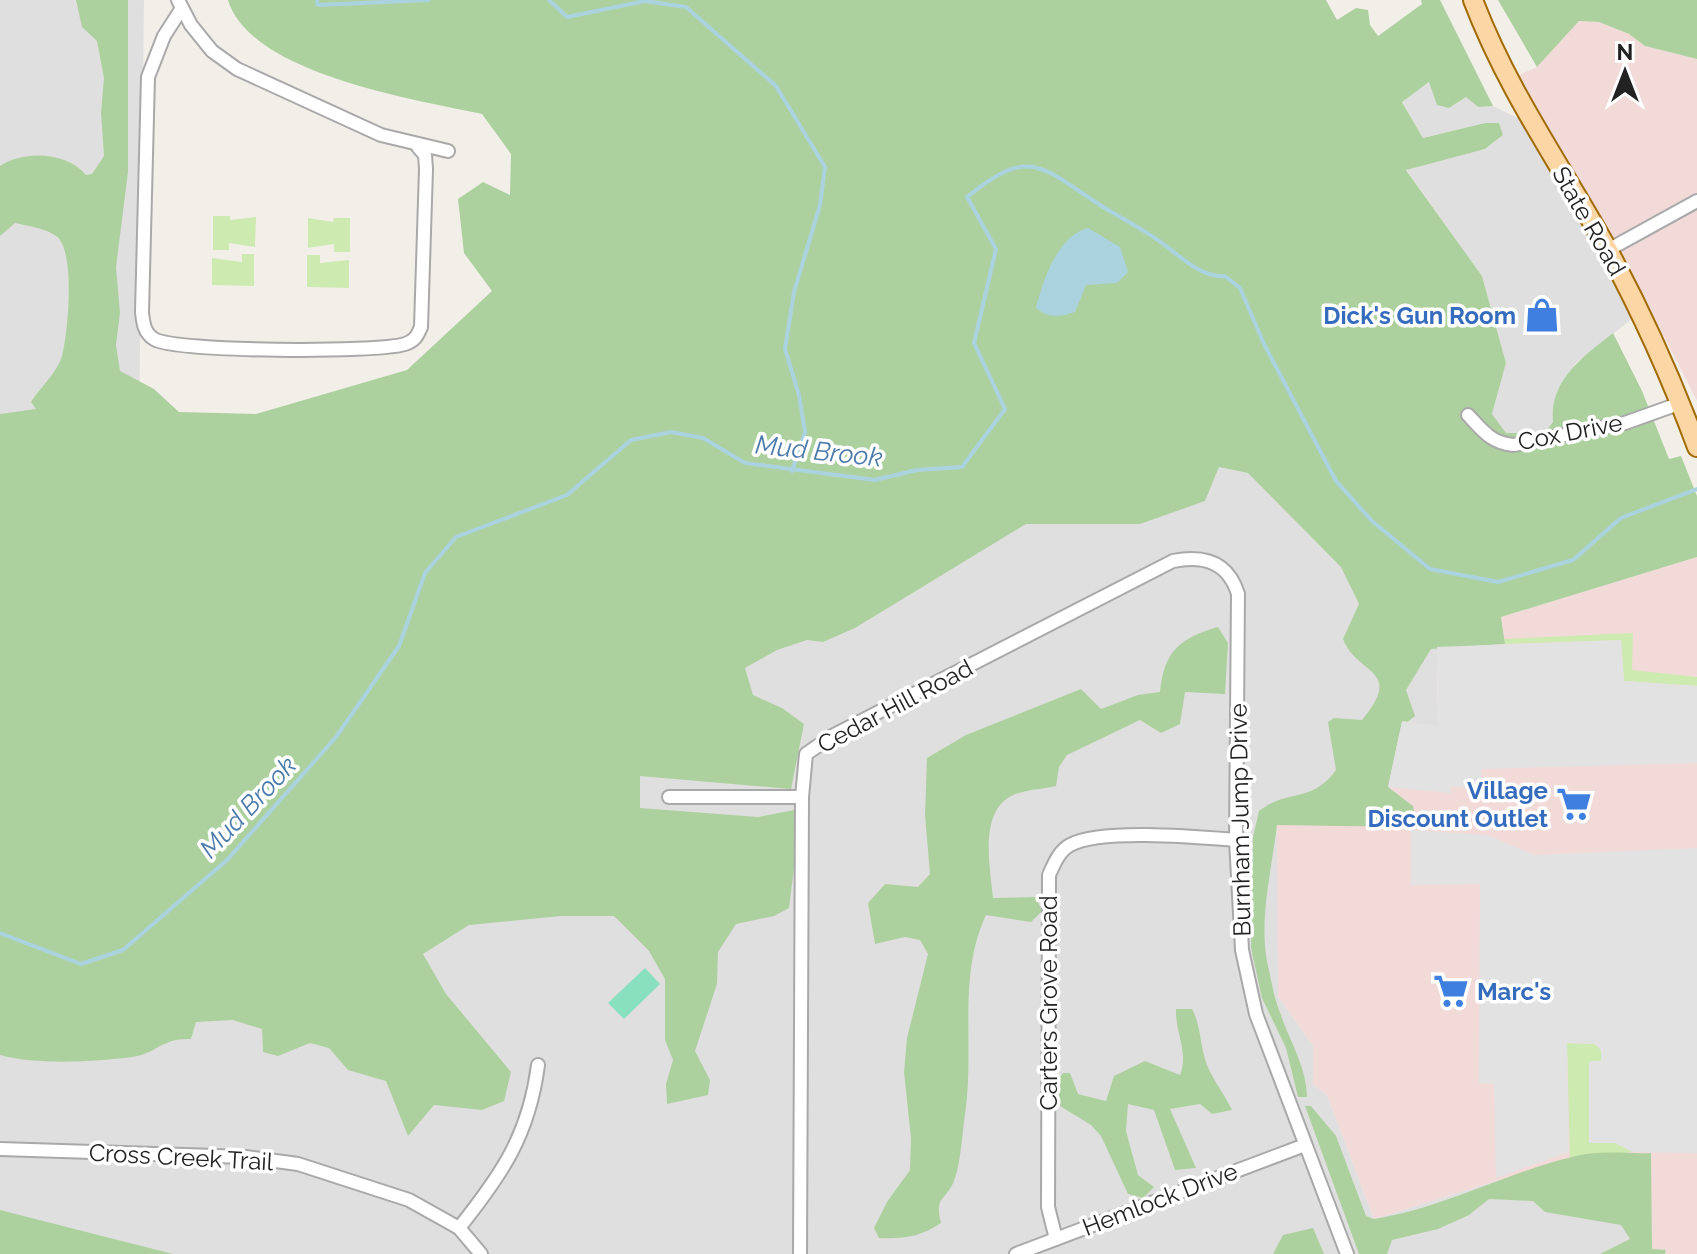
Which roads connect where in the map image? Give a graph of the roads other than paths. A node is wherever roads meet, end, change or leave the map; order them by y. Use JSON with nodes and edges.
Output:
{"nodes":[{"id":1,"x":1473,"y":0,"type":"edge"},
{"id":2,"x":180,"y":4,"type":"edge"},
{"id":3,"x":418,"y":147,"type":"junction"},
{"id":4,"x":448,"y":151,"type":"dead end"},
{"id":5,"x":1697,"y":201,"type":"edge"},
{"id":6,"x":1608,"y":250,"type":"junction"},
{"id":7,"x":1681,"y":403,"type":"junction"},
{"id":8,"x":1468,"y":415,"type":"dead end"},
{"id":9,"x":1697,"y":447,"type":"edge"},
{"id":10,"x":1239,"y":656,"type":"joint"},
{"id":11,"x":669,"y":797,"type":"dead end"},
{"id":12,"x":802,"y":797,"type":"junction"},
{"id":13,"x":1236,"y":840,"type":"junction"},
{"id":14,"x":538,"y":1065,"type":"dead end"},
{"id":15,"x":1305,"y":1145,"type":"junction"},
{"id":16,"x":0,"y":1149,"type":"edge"},
{"id":17,"x":459,"y":1228,"type":"junction"},
{"id":18,"x":1056,"y":1239,"type":"junction"},
{"id":19,"x":481,"y":1254,"type":"edge"},
{"id":20,"x":800,"y":1254,"type":"edge"},
{"id":21,"x":1016,"y":1254,"type":"edge"},
{"id":22,"x":1347,"y":1254,"type":"edge"}],
"edges":[{"from":1,"to":6,"type":"main road","name":"State Road"},
{"from":2,"to":3,"type":"street"},
{"from":2,"to":3,"type":"street"},
{"from":3,"to":4,"type":"street"},
{"from":5,"to":6,"type":"street"},
{"from":6,"to":7,"type":"main road","name":"State Road"},
{"from":7,"to":8,"type":"street","name":"Cox Drive"},
{"from":7,"to":9,"type":"main road","name":"State Road"},
{"from":10,"to":12,"type":"street","name":"Cedar Hill Road"},
{"from":10,"to":13,"type":"street","name":"Burnham Jump Drive"},
{"from":11,"to":12,"type":"street"},
{"from":12,"to":20,"type":"street","name":"Cedar Hill Road"},
{"from":13,"to":15,"type":"street","name":"Burnham Jump Drive"},
{"from":13,"to":18,"type":"street","name":"Carters Grove Road"},
{"from":14,"to":17,"type":"street"},
{"from":15,"to":18,"type":"street","name":"Hemlock Drive"},
{"from":15,"to":22,"type":"street","name":"Burnham Jump Drive"},
{"from":16,"to":17,"type":"street","name":"Cross Creek Trail"},
{"from":17,"to":19,"type":"street","name":"Cross Creek Trail"},
{"from":18,"to":21,"type":"street","name":"Hemlock Drive"}]}
